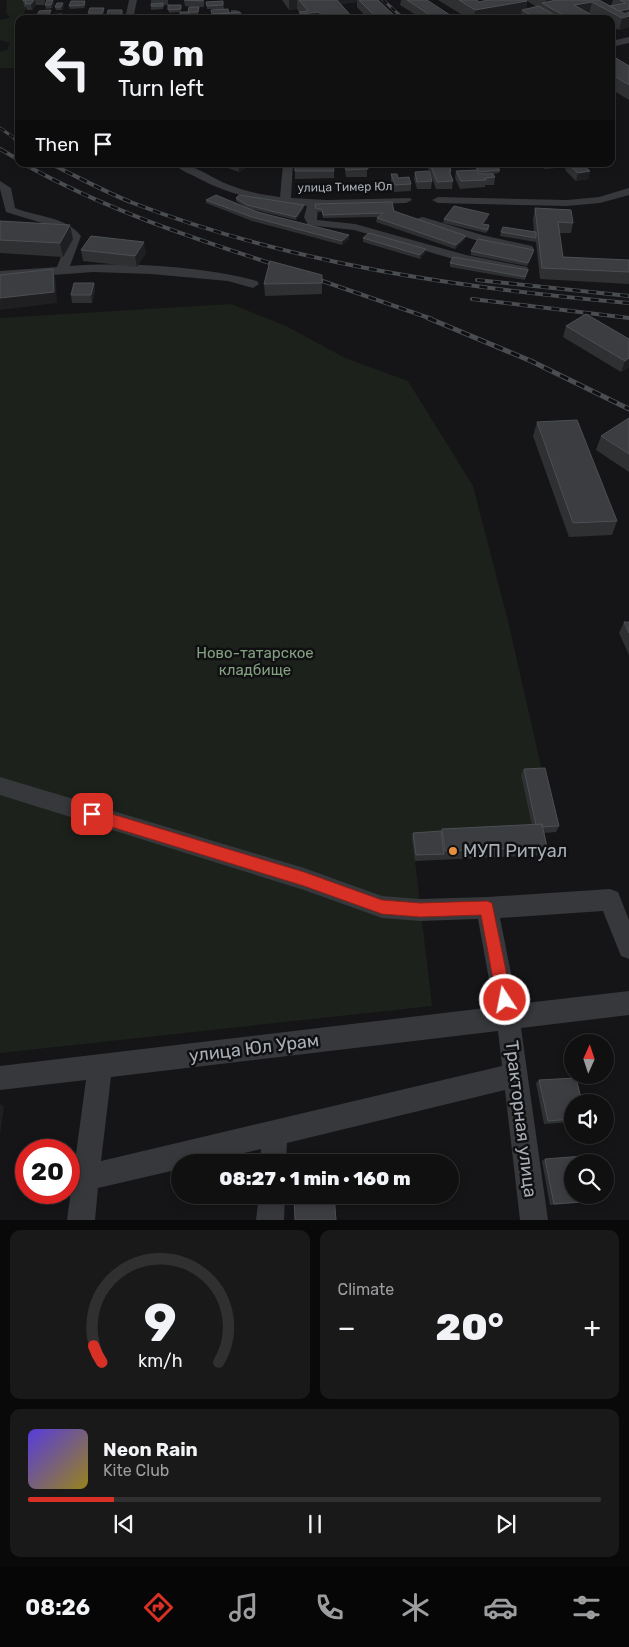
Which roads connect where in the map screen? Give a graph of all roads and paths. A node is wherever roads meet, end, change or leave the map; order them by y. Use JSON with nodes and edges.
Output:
{"nodes":[{"id":1,"x":133,"y":0,"type":"edge"},
{"id":2,"x":234,"y":12,"type":"edge"},
{"id":3,"x":130,"y":15,"type":"edge"},
{"id":4,"x":238,"y":15,"type":"edge"},
{"id":5,"x":629,"y":40,"type":"edge"},
{"id":6,"x":615,"y":43,"type":"edge"},
{"id":7,"x":185,"y":167,"type":"edge"},
{"id":8,"x":285,"y":167,"type":"edge"},
{"id":9,"x":0,"y":184,"type":"edge"},
{"id":10,"x":629,"y":191,"type":"edge"},
{"id":11,"x":285,"y":200,"type":"junction"},
{"id":12,"x":406,"y":200,"type":"dead end"},
{"id":13,"x":438,"y":200,"type":"dead end"},
{"id":14,"x":314,"y":203,"type":"junction"},
{"id":15,"x":424,"y":220,"type":"edge"},
{"id":16,"x":479,"y":238,"type":"junction"},
{"id":17,"x":528,"y":249,"type":"edge"},
{"id":18,"x":456,"y":256,"type":"junction"},
{"id":19,"x":62,"y":270,"type":"junction"},
{"id":20,"x":523,"y":270,"type":"edge"},
{"id":21,"x":0,"y":276,"type":"edge"},
{"id":22,"x":253,"y":284,"type":"dead end"},
{"id":23,"x":0,"y":786,"type":"edge"},
{"id":24,"x":487,"y":908,"type":"junction"},
{"id":25,"x":629,"y":948,"type":"edge"},
{"id":26,"x":629,"y":1003,"type":"edge"},
{"id":27,"x":508,"y":1018,"type":"junction"},
{"id":28,"x":100,"y":1066,"type":"junction"},
{"id":29,"x":516,"y":1075,"type":"junction"},
{"id":30,"x":0,"y":1078,"type":"edge"},
{"id":31,"x":275,"y":1133,"type":"junction"},
{"id":32,"x":274,"y":1154,"type":"edge"},
{"id":33,"x":86,"y":1178,"type":"junction"},
{"id":34,"x":271,"y":1204,"type":"edge"},
{"id":35,"x":81,"y":1220,"type":"edge"},
{"id":36,"x":270,"y":1220,"type":"edge"},
{"id":37,"x":534,"y":1220,"type":"edge"}],
"edges":[{"from":1,"to":3,"type":"street"},
{"from":2,"to":4,"type":"street"},
{"from":5,"to":6,"type":"street"},
{"from":7,"to":11,"type":"street","name":"улица Тимер Юл"},
{"from":8,"to":11,"type":"street"},
{"from":9,"to":19,"type":"street"},
{"from":10,"to":13,"type":"street"},
{"from":11,"to":14,"type":"street","name":"улица Тимер Юл"},
{"from":12,"to":14,"type":"street","name":"улица Тимер Юл"},
{"from":14,"to":18,"type":"street"},
{"from":15,"to":16,"type":"street"},
{"from":16,"to":17,"type":"street"},
{"from":16,"to":18,"type":"street"},
{"from":18,"to":20,"type":"street"},
{"from":19,"to":21,"type":"street"},
{"from":19,"to":22,"type":"street"},
{"from":23,"to":24,"type":"street"},
{"from":24,"to":25,"type":"street"},
{"from":24,"to":27,"type":"street","name":"Тракторная улица"},
{"from":26,"to":27,"type":"street","name":"улица Юл Урам"},
{"from":27,"to":28,"type":"street","name":"улица Юл Урам"},
{"from":27,"to":29,"type":"street","name":"Тракторная улица"},
{"from":28,"to":30,"type":"street","name":"улица Юл Урам"},
{"from":28,"to":33,"type":"street"},
{"from":29,"to":31,"type":"street"},
{"from":29,"to":37,"type":"street","name":"Тракторная улица"},
{"from":31,"to":32,"type":"street"},
{"from":31,"to":33,"type":"street"},
{"from":33,"to":35,"type":"street"},
{"from":34,"to":36,"type":"street"}]}
